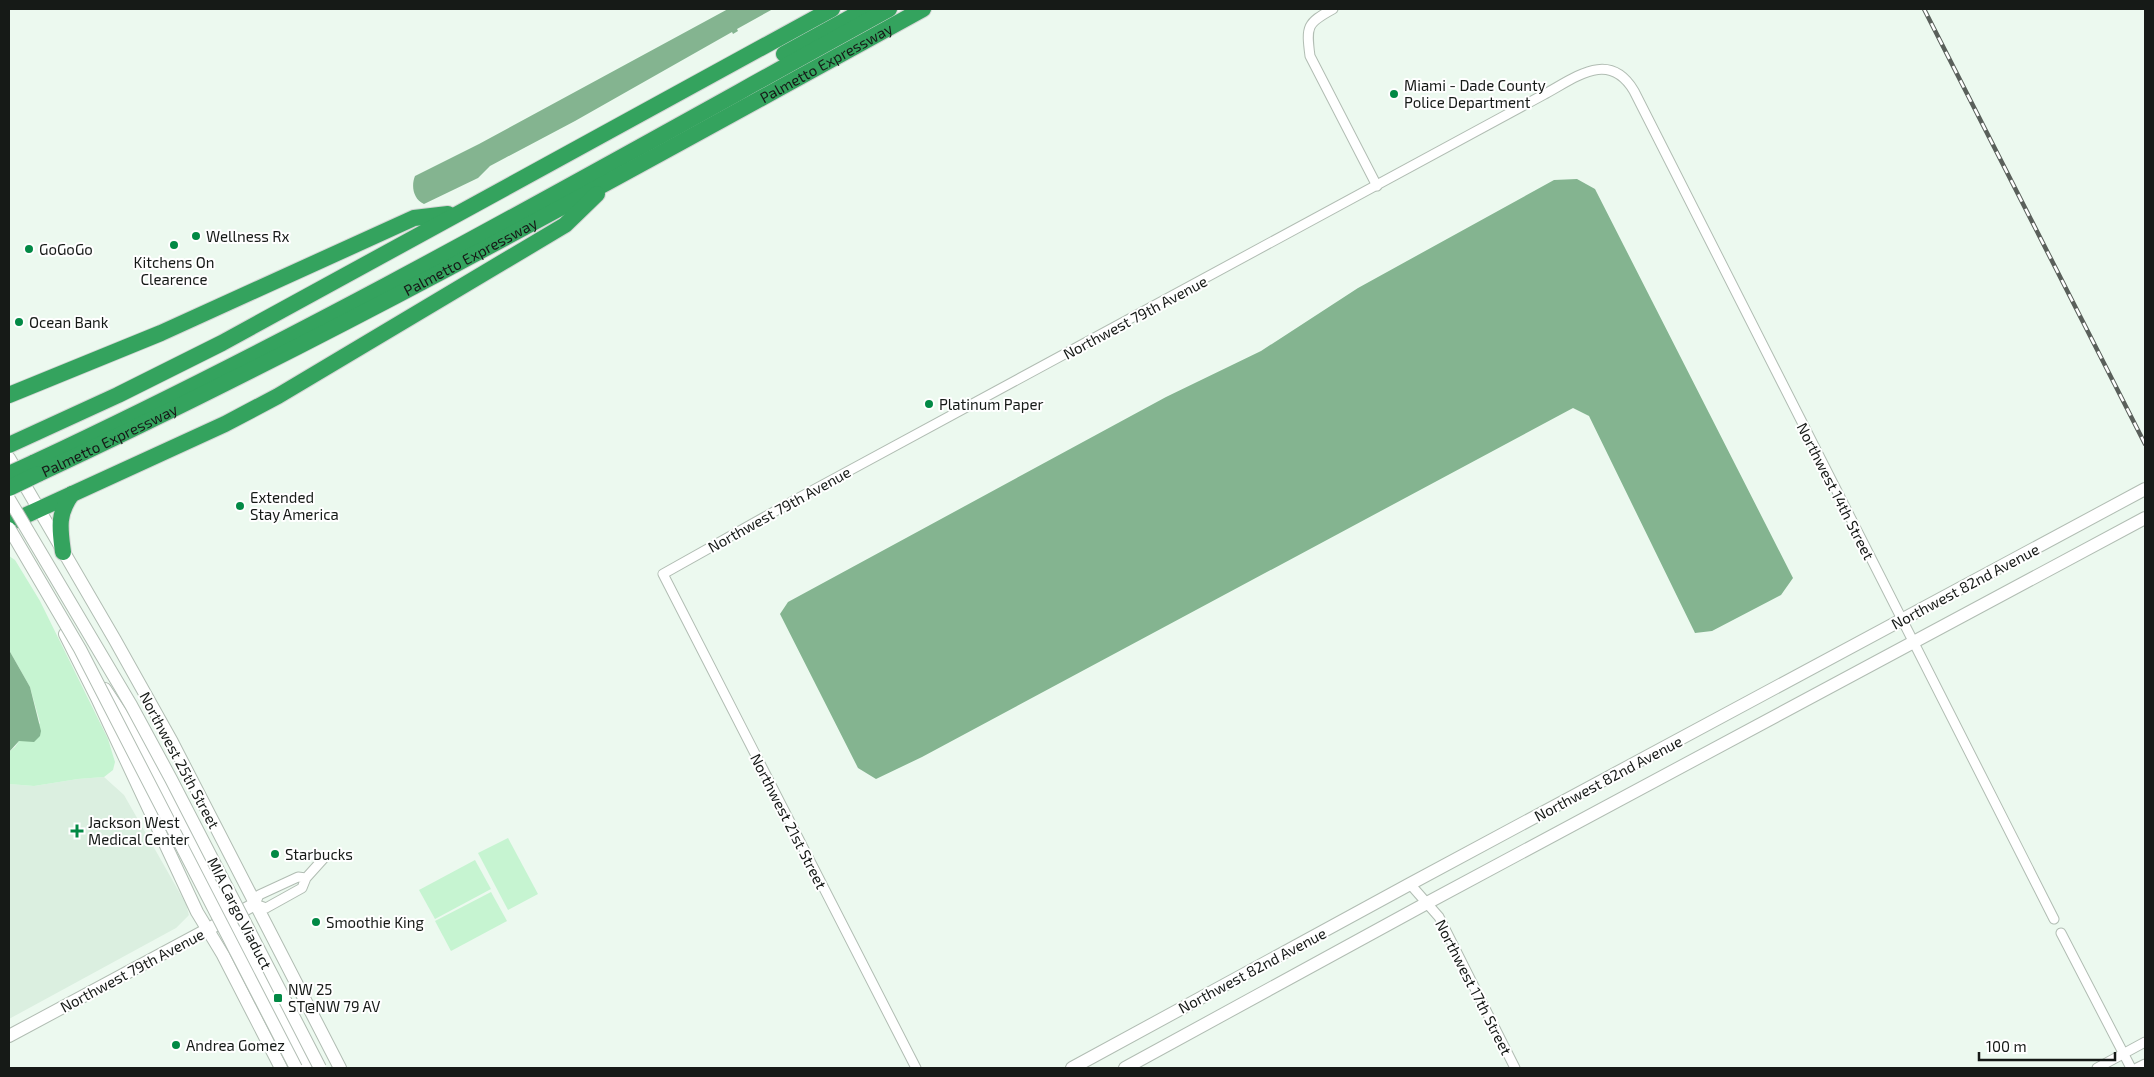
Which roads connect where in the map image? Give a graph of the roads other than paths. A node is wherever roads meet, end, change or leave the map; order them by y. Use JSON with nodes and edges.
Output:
{"nodes":[{"id":1,"x":832,"y":9,"type":"edge"},
{"id":2,"x":866,"y":9,"type":"edge"},
{"id":3,"x":889,"y":9,"type":"edge"},
{"id":4,"x":923,"y":9,"type":"edge"},
{"id":5,"x":1333,"y":9,"type":"edge"},
{"id":6,"x":1611,"y":69,"type":"joint"},
{"id":7,"x":611,"y":181,"type":"junction"},
{"id":8,"x":1377,"y":186,"type":"junction"},
{"id":9,"x":458,"y":213,"type":"junction"},
{"id":10,"x":9,"y":385,"type":"edge"},
{"id":11,"x":32,"y":386,"type":"junction"},
{"id":12,"x":9,"y":395,"type":"edge"},
{"id":13,"x":26,"y":456,"type":"edge"},
{"id":14,"x":9,"y":458,"type":"edge"},
{"id":15,"x":9,"y":463,"type":"edge"},
{"id":16,"x":9,"y":474,"type":"edge"},
{"id":17,"x":9,"y":488,"type":"edge"},
{"id":18,"x":2145,"y":489,"type":"edge"},
{"id":19,"x":72,"y":494,"type":"junction"},
{"id":20,"x":9,"y":499,"type":"edge"},
{"id":21,"x":39,"y":510,"type":"junction"},
{"id":22,"x":2145,"y":518,"type":"edge"},
{"id":23,"x":9,"y":525,"type":"edge"},
{"id":24,"x":14,"y":545,"type":"edge"},
{"id":25,"x":63,"y":552,"type":"junction"},
{"id":26,"x":663,"y":574,"type":"joint"},
{"id":27,"x":1902,"y":620,"type":"junction"},
{"id":28,"x":1914,"y":642,"type":"junction"},
{"id":29,"x":80,"y":664,"type":"junction"},
{"id":30,"x":324,"y":858,"type":"dead end"},
{"id":31,"x":306,"y":878,"type":"junction"},
{"id":32,"x":1410,"y":884,"type":"junction"},
{"id":33,"x":1428,"y":903,"type":"junction"},
{"id":34,"x":255,"y":904,"type":"junction"},
{"id":35,"x":230,"y":918,"type":"junction"},
{"id":36,"x":2054,"y":919,"type":"dead end"},
{"id":37,"x":208,"y":929,"type":"junction"},
{"id":38,"x":2061,"y":933,"type":"dead end"},
{"id":39,"x":9,"y":1036,"type":"edge"},
{"id":40,"x":2145,"y":1042,"type":"edge"},
{"id":41,"x":2124,"y":1054,"type":"junction"},
{"id":42,"x":2145,"y":1064,"type":"edge"},
{"id":43,"x":281,"y":1068,"type":"edge"},
{"id":44,"x":296,"y":1068,"type":"edge"},
{"id":45,"x":308,"y":1068,"type":"edge"},
{"id":46,"x":320,"y":1068,"type":"edge"},
{"id":47,"x":340,"y":1068,"type":"edge"},
{"id":48,"x":916,"y":1068,"type":"edge"},
{"id":49,"x":1072,"y":1068,"type":"edge"},
{"id":50,"x":1125,"y":1068,"type":"edge"},
{"id":51,"x":1516,"y":1068,"type":"edge"},
{"id":52,"x":2097,"y":1068,"type":"edge"},
{"id":53,"x":2131,"y":1068,"type":"edge"},
{"id":54,"x":2136,"y":1068,"type":"edge"}],
"edges":[{"from":1,"to":9,"type":"highway","name":"Palmetto Expressway"},
{"from":2,"to":13,"type":"highway"},
{"from":3,"to":13,"type":"highway"},
{"from":4,"to":7,"type":"highway","name":"Palmetto Expressway"},
{"from":5,"to":8,"type":"street"},
{"from":6,"to":8,"type":"street","name":"Northwest 79th Avenue"},
{"from":6,"to":27,"type":"street","name":"Northwest 14th Street"},
{"from":7,"to":13,"type":"highway","name":"Palmetto Expressway"},
{"from":7,"to":19,"type":"highway"},
{"from":8,"to":26,"type":"street","name":"Northwest 79th Avenue"},
{"from":9,"to":11,"type":"highway"},
{"from":9,"to":13,"type":"highway","name":"Palmetto Expressway"},
{"from":10,"to":11,"type":"highway"},
{"from":11,"to":12,"type":"highway"},
{"from":13,"to":15,"type":"highway"},
{"from":13,"to":16,"type":"highway","bridge":true},
{"from":13,"to":17,"type":"highway","name":"Palmetto Expressway","bridge":true},
{"from":14,"to":21,"type":"main road","name":"Northwest 25th Street"},
{"from":18,"to":27,"type":"main road","name":"Northwest 82nd Avenue"},
{"from":19,"to":21,"type":"highway"},
{"from":19,"to":25,"type":"highway"},
{"from":20,"to":46,"type":"main road","name":"MIA Cargo Viaduct","bridge":true},
{"from":21,"to":23,"type":"highway"},
{"from":21,"to":25,"type":"main road","name":"Northwest 25th Street"},
{"from":22,"to":28,"type":"main road","name":"Northwest 82nd Avenue"},
{"from":23,"to":24,"type":"main road"},
{"from":23,"to":44,"type":"main road","name":"MIA Cargo Viaduct","bridge":true},
{"from":24,"to":29,"type":"main road"},
{"from":25,"to":34,"type":"main road","name":"Northwest 25th Street"},
{"from":26,"to":48,"type":"street","name":"Northwest 21st Street"},
{"from":27,"to":28,"type":"street","name":"Northwest 14th Street"},
{"from":27,"to":32,"type":"main road","name":"Northwest 82nd Avenue"},
{"from":28,"to":33,"type":"main road","name":"Northwest 82nd Avenue"},
{"from":28,"to":36,"type":"street","name":"Northwest 14th Street"},
{"from":29,"to":35,"type":"main road"},
{"from":29,"to":37,"type":"main road"},
{"from":30,"to":31,"type":"street"},
{"from":31,"to":34,"type":"street"},
{"from":31,"to":34,"type":"street"},
{"from":32,"to":33,"type":"street","name":"Northwest 17th Street"},
{"from":32,"to":49,"type":"main road","name":"Northwest 82nd Avenue"},
{"from":33,"to":50,"type":"main road","name":"Northwest 82nd Avenue"},
{"from":33,"to":51,"type":"street","name":"Northwest 17th Street"},
{"from":34,"to":35,"type":"main road","name":"Northwest 79th Avenue"},
{"from":34,"to":47,"type":"main road","name":"Northwest 25th Street"},
{"from":35,"to":37,"type":"main road","name":"Northwest 79th Avenue"},
{"from":35,"to":45,"type":"main road"},
{"from":37,"to":39,"type":"main road","name":"Northwest 79th Avenue"},
{"from":37,"to":43,"type":"main road"},
{"from":38,"to":41,"type":"street"},
{"from":40,"to":41,"type":"street"},
{"from":41,"to":52,"type":"street"},
{"from":41,"to":53,"type":"street"},
{"from":42,"to":54,"type":"street"}]}
